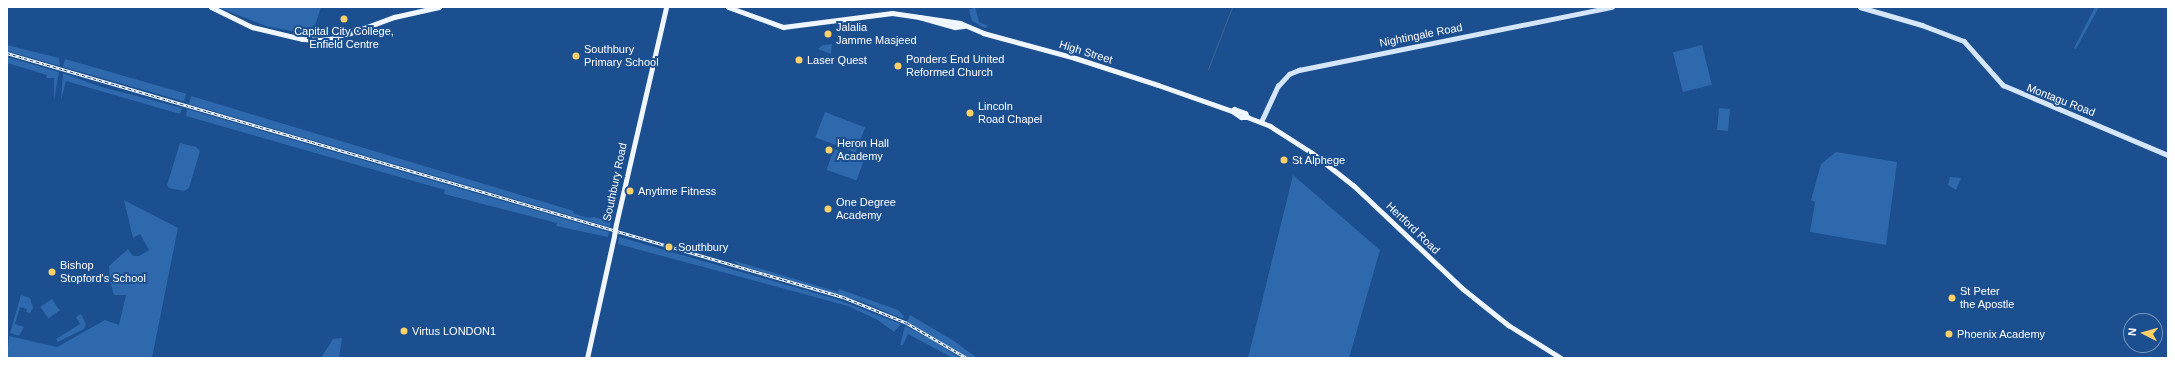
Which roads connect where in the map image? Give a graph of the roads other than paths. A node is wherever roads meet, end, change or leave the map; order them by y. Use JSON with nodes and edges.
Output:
{"nodes":[{"id":1,"x":211,"y":7,"type":"edge"},
{"id":2,"x":439,"y":7,"type":"edge"},
{"id":3,"x":728,"y":7,"type":"edge"},
{"id":4,"x":1612,"y":7,"type":"edge"},
{"id":5,"x":1860,"y":7,"type":"edge"},
{"id":6,"x":664,"y":8,"type":"edge"},
{"id":7,"x":1200,"y":99,"type":"joint"},
{"id":8,"x":1262,"y":122,"type":"junction"},
{"id":9,"x":2168,"y":155,"type":"edge"},
{"id":10,"x":587,"y":358,"type":"edge"},
{"id":11,"x":1561,"y":358,"type":"edge"}],
"edges":[{"from":1,"to":2,"type":"main road"},
{"from":3,"to":7,"type":"main road","name":"High Street"},
{"from":4,"to":8,"type":"main road","name":"Nightingale Road"},
{"from":5,"to":9,"type":"main road","name":"Montagu Road"},
{"from":6,"to":10,"type":"main road","name":"Southbury Road","bridge":true},
{"from":7,"to":8,"type":"main road","name":"Hertford Road"},
{"from":8,"to":11,"type":"main road","name":"Hertford Road"}]}
